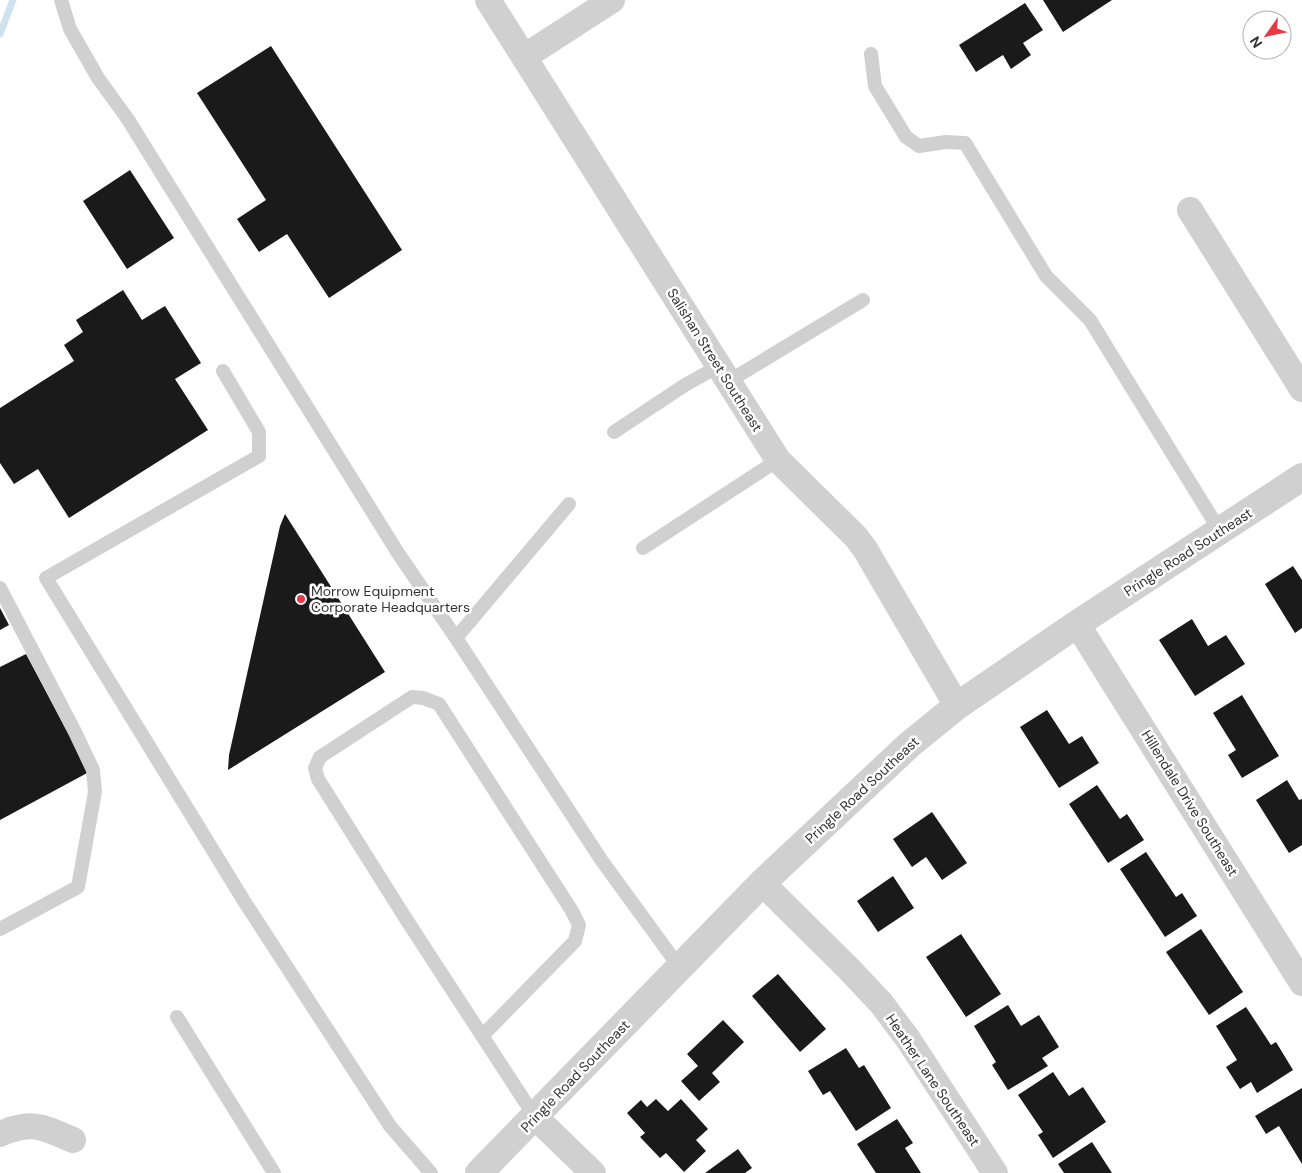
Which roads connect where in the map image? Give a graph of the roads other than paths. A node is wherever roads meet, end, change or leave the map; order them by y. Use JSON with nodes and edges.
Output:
{"nodes":[{"id":1,"x":61,"y":0,"type":"edge"},
{"id":2,"x":488,"y":0,"type":"edge"},
{"id":3,"x":612,"y":0,"type":"edge"},
{"id":4,"x":870,"y":54,"type":"dead end"},
{"id":5,"x":524,"y":57,"type":"junction"},
{"id":6,"x":1190,"y":210,"type":"dead end"},
{"id":7,"x":863,"y":300,"type":"dead end"},
{"id":8,"x":223,"y":371,"type":"dead end"},
{"id":9,"x":724,"y":373,"type":"junction"},
{"id":10,"x":1302,"y":389,"type":"edge"},
{"id":11,"x":614,"y":432,"type":"dead end"},
{"id":12,"x":778,"y":460,"type":"junction"},
{"id":13,"x":1302,"y":478,"type":"edge"},
{"id":14,"x":569,"y":504,"type":"dead end"},
{"id":15,"x":1220,"y":531,"type":"junction"},
{"id":16,"x":642,"y":548,"type":"dead end"},
{"id":17,"x":0,"y":588,"type":"edge"},
{"id":18,"x":1077,"y":624,"type":"junction"},
{"id":19,"x":456,"y":638,"type":"junction"},
{"id":20,"x":957,"y":706,"type":"junction"},
{"id":21,"x":762,"y":883,"type":"junction"},
{"id":22,"x":0,"y":929,"type":"edge"},
{"id":23,"x":680,"y":968,"type":"junction"},
{"id":24,"x":1302,"y":983,"type":"edge"},
{"id":25,"x":177,"y":1017,"type":"dead end"},
{"id":26,"x":482,"y":1036,"type":"junction"},
{"id":27,"x":535,"y":1117,"type":"junction"},
{"id":28,"x":0,"y":1134,"type":"edge"},
{"id":29,"x":73,"y":1140,"type":"dead end"},
{"id":30,"x":274,"y":1173,"type":"edge"},
{"id":31,"x":431,"y":1173,"type":"edge"},
{"id":32,"x":479,"y":1173,"type":"edge"},
{"id":33,"x":593,"y":1173,"type":"edge"},
{"id":34,"x":995,"y":1173,"type":"edge"}],
"edges":[{"from":1,"to":19,"type":"lane"},
{"from":2,"to":5,"type":"street","name":"Salishan Street Southeast"},
{"from":3,"to":5,"type":"street"},
{"from":4,"to":15,"type":"lane"},
{"from":5,"to":9,"type":"street","name":"Salishan Street Southeast"},
{"from":6,"to":10,"type":"street"},
{"from":7,"to":9,"type":"lane"},
{"from":8,"to":31,"type":"lane"},
{"from":9,"to":11,"type":"lane"},
{"from":9,"to":12,"type":"street","name":"Salishan Street Southeast"},
{"from":12,"to":16,"type":"lane"},
{"from":12,"to":20,"type":"street","name":"Salishan Street Southeast"},
{"from":13,"to":15,"type":"street","name":"Pringle Road Southeast"},
{"from":14,"to":19,"type":"lane"},
{"from":15,"to":18,"type":"street","name":"Pringle Road Southeast"},
{"from":17,"to":22,"type":"lane"},
{"from":18,"to":20,"type":"street","name":"Pringle Road Southeast"},
{"from":18,"to":24,"type":"street","name":"Hillendale Drive Southeast"},
{"from":19,"to":23,"type":"lane"},
{"from":20,"to":21,"type":"street","name":"Pringle Road Southeast"},
{"from":21,"to":23,"type":"street","name":"Pringle Road Southeast"},
{"from":21,"to":34,"type":"street","name":"Heather Lane Southeast"},
{"from":23,"to":27,"type":"street","name":"Pringle Road Southeast"},
{"from":25,"to":30,"type":"lane"},
{"from":26,"to":26,"type":"lane"},
{"from":26,"to":27,"type":"lane"},
{"from":27,"to":32,"type":"street","name":"Pringle Road Southeast"},
{"from":27,"to":33,"type":"street"},
{"from":28,"to":29,"type":"street"}]}
